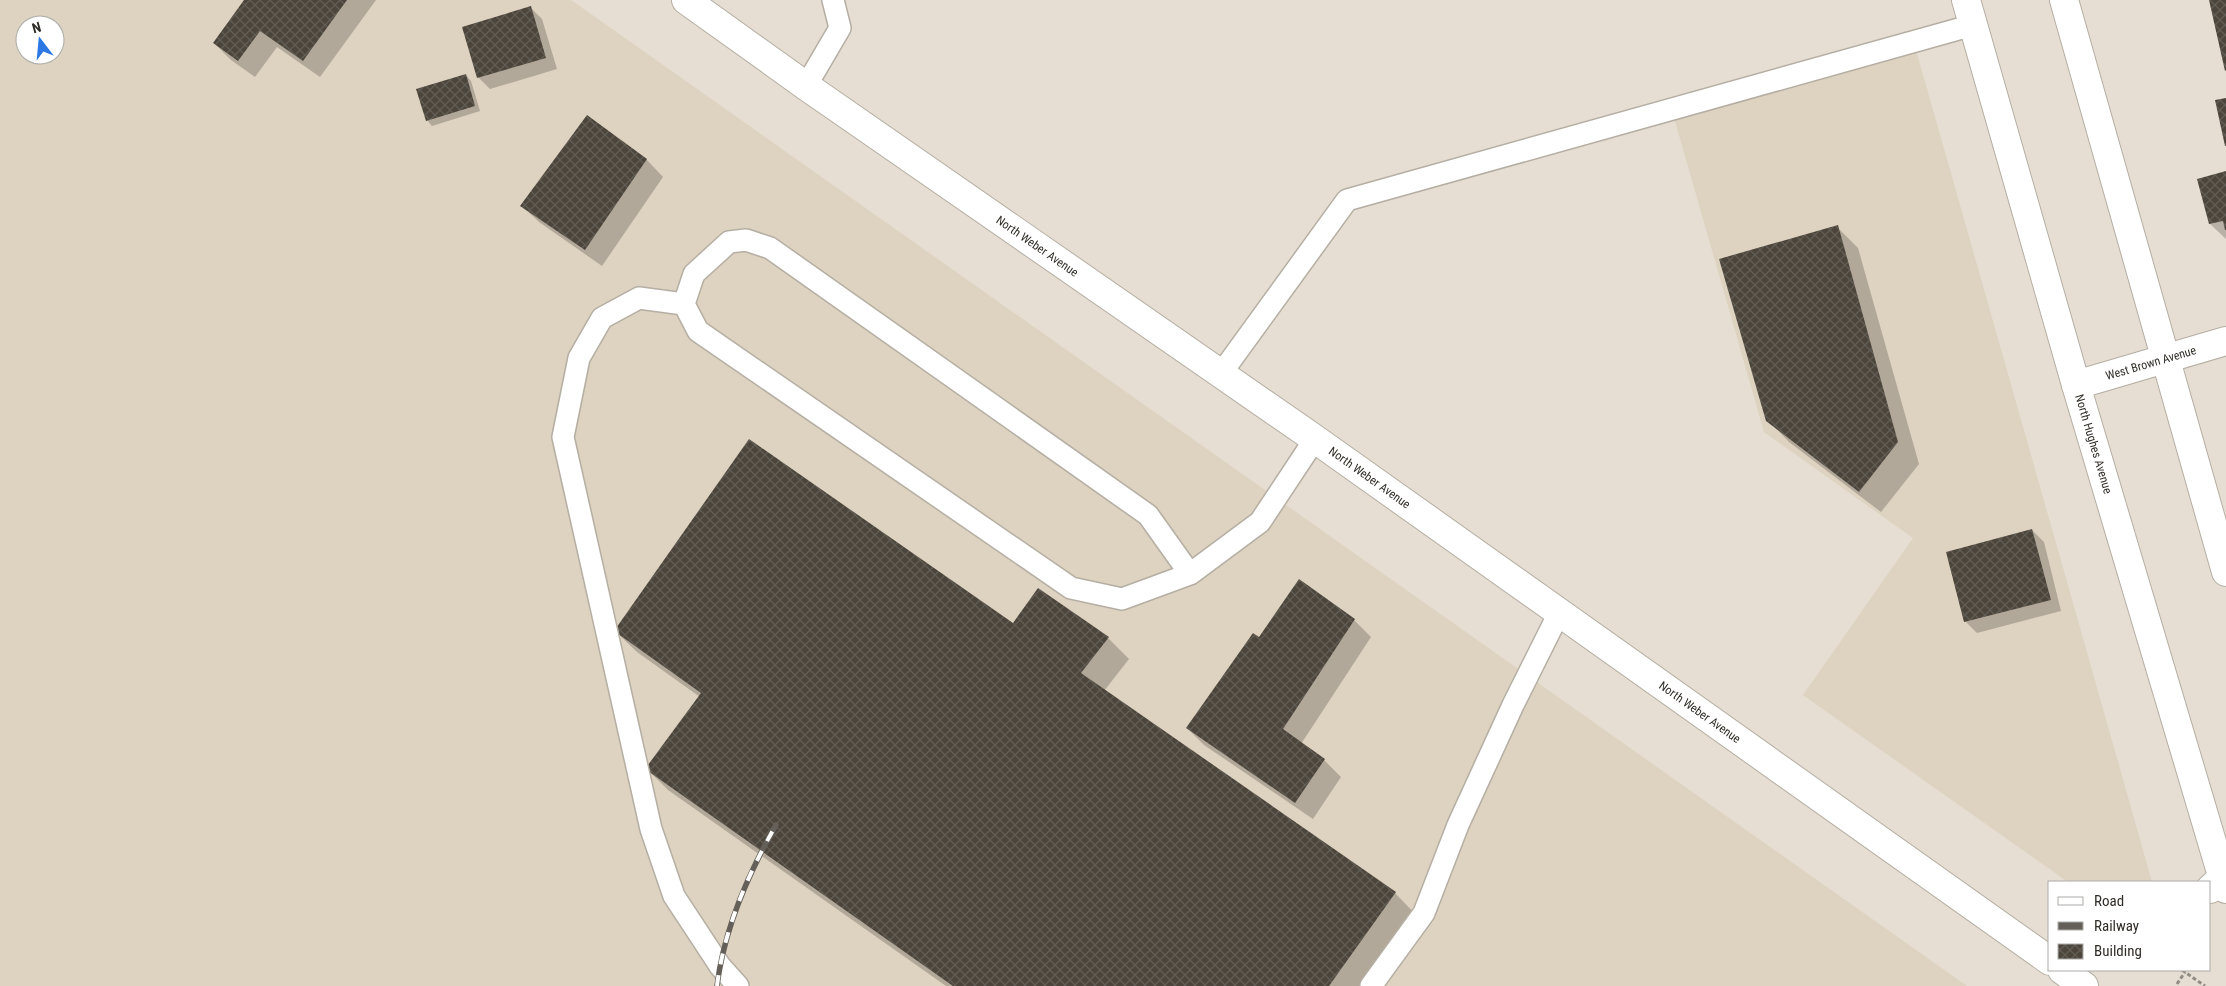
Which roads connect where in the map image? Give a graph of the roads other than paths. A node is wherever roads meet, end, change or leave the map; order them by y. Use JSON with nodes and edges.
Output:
{"nodes":[{"id":1,"x":686,"y":0,"type":"edge"},
{"id":2,"x":833,"y":0,"type":"edge"},
{"id":3,"x":2064,"y":0,"type":"edge"},
{"id":4,"x":1970,"y":12,"type":"edge"},
{"id":5,"x":806,"y":86,"type":"junction"},
{"id":6,"x":684,"y":304,"type":"junction"},
{"id":7,"x":2226,"y":341,"type":"edge"},
{"id":8,"x":2166,"y":359,"type":"junction"},
{"id":9,"x":1220,"y":375,"type":"junction"},
{"id":10,"x":2076,"y":385,"type":"junction"},
{"id":11,"x":1315,"y":439,"type":"junction"},
{"id":12,"x":2226,"y":572,"type":"edge"},
{"id":13,"x":1190,"y":574,"type":"junction"},
{"id":14,"x":1559,"y":614,"type":"junction"},
{"id":15,"x":2221,"y":883,"type":"edge"},
{"id":16,"x":2048,"y":959,"type":"edge"},
{"id":17,"x":2064,"y":971,"type":"edge"},
{"id":18,"x":738,"y":986,"type":"edge"},
{"id":19,"x":1371,"y":986,"type":"edge"},
{"id":20,"x":2084,"y":986,"type":"edge"}],
"edges":[{"from":1,"to":5,"type":"main road","name":"North Weber Avenue"},
{"from":2,"to":5,"type":"lane"},
{"from":3,"to":8,"type":"main road"},
{"from":4,"to":9,"type":"lane"},
{"from":4,"to":10,"type":"main road","name":"North Hughes Avenue"},
{"from":5,"to":9,"type":"main road","name":"North Weber Avenue"},
{"from":6,"to":13,"type":"lane"},
{"from":6,"to":13,"type":"lane"},
{"from":6,"to":18,"type":"lane"},
{"from":7,"to":8,"type":"main road","name":"West Brown Avenue"},
{"from":8,"to":10,"type":"main road","name":"West Brown Avenue"},
{"from":8,"to":12,"type":"main road"},
{"from":9,"to":11,"type":"main road","name":"North Weber Avenue"},
{"from":10,"to":15,"type":"main road","name":"North Hughes Avenue"},
{"from":11,"to":13,"type":"lane"},
{"from":11,"to":14,"type":"main road","name":"North Weber Avenue"},
{"from":14,"to":16,"type":"main road","name":"North Weber Avenue"},
{"from":14,"to":19,"type":"lane"},
{"from":17,"to":20,"type":"main road","name":"North Weber Avenue"}]}
